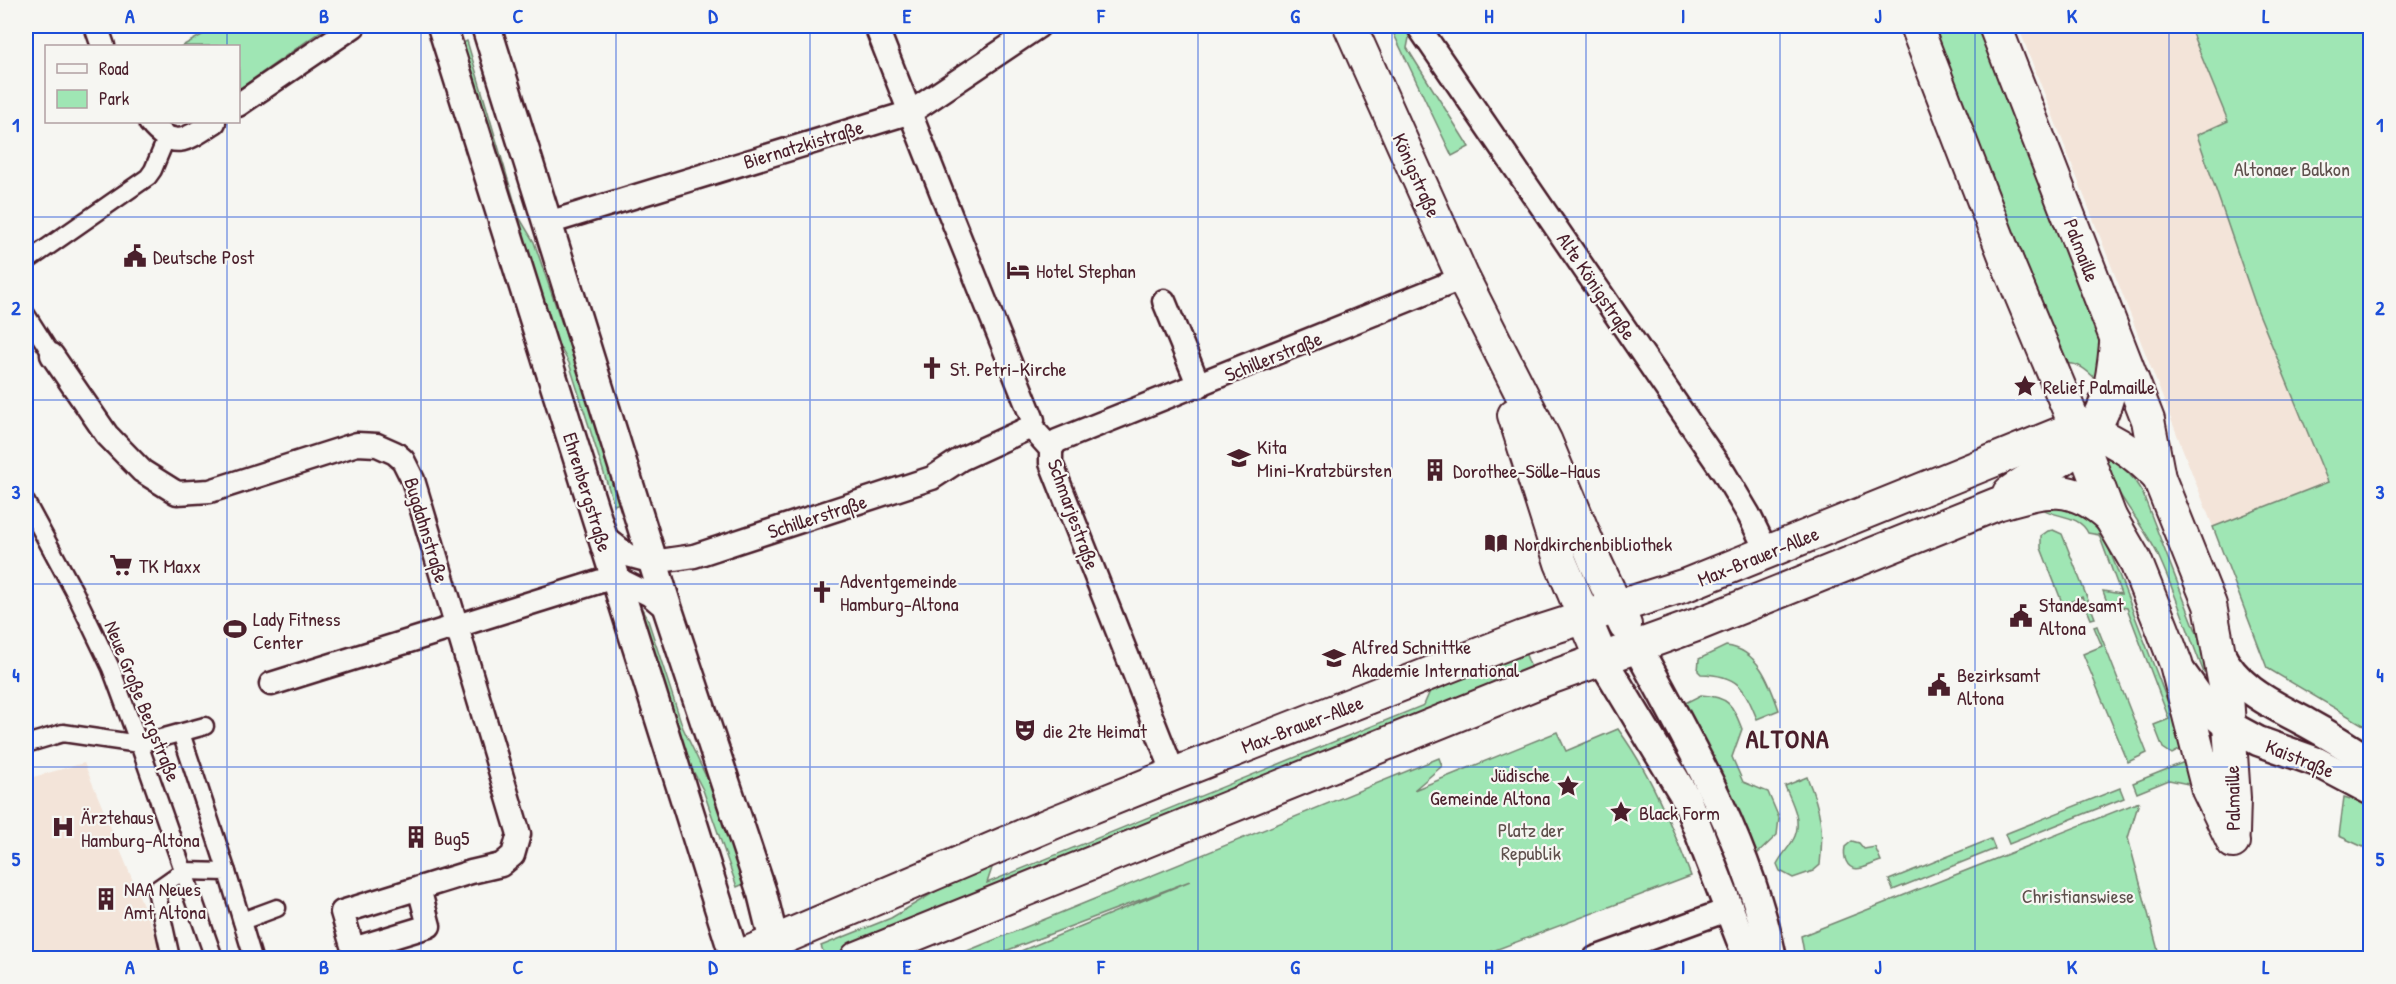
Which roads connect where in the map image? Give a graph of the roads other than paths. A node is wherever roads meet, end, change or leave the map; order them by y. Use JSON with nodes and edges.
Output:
{"nodes":[{"id":1,"x":96,"y":26,"type":"edge"},
{"id":2,"x":354,"y":26,"type":"edge"},
{"id":3,"x":486,"y":26,"type":"edge"},
{"id":4,"x":876,"y":26,"type":"edge"},
{"id":5,"x":1039,"y":26,"type":"edge"},
{"id":6,"x":1350,"y":26,"type":"edge"},
{"id":7,"x":1418,"y":26,"type":"edge"},
{"id":8,"x":1916,"y":26,"type":"edge"},
{"id":9,"x":1995,"y":26,"type":"edge"},
{"id":10,"x":440,"y":29,"type":"edge"},
{"id":11,"x":103,"y":45,"type":"edge"},
{"id":12,"x":240,"y":104,"type":"edge"},
{"id":13,"x":911,"y":112,"type":"junction"},
{"id":14,"x":151,"y":123,"type":"edge"},
{"id":15,"x":212,"y":123,"type":"edge"},
{"id":16,"x":166,"y":139,"type":"junction"},
{"id":17,"x":548,"y":223,"type":"junction"},
{"id":18,"x":26,"y":262,"type":"edge"},
{"id":19,"x":1463,"y":278,"type":"junction"},
{"id":20,"x":1164,"y":301,"type":"dead end"},
{"id":21,"x":26,"y":314,"type":"edge"},
{"id":22,"x":1485,"y":325,"type":"junction"},
{"id":23,"x":2116,"y":339,"type":"junction"},
{"id":24,"x":52,"y":355,"type":"joint"},
{"id":25,"x":1199,"y":386,"type":"junction"},
{"id":26,"x":1031,"y":428,"type":"junction"},
{"id":27,"x":2083,"y":434,"type":"junction"},
{"id":28,"x":1051,"y":448,"type":"junction"},
{"id":29,"x":2159,"y":478,"type":"junction"},
{"id":30,"x":26,"y":502,"type":"edge"},
{"id":31,"x":1997,"y":504,"type":"junction"},
{"id":32,"x":2110,"y":517,"type":"junction"},
{"id":33,"x":600,"y":532,"type":"junction"},
{"id":34,"x":1767,"y":552,"type":"junction"},
{"id":35,"x":653,"y":562,"type":"junction"},
{"id":36,"x":614,"y":577,"type":"junction"},
{"id":37,"x":1616,"y":608,"type":"junction"},
{"id":38,"x":668,"y":610,"type":"junction"},
{"id":39,"x":1583,"y":617,"type":"junction"},
{"id":40,"x":456,"y":626,"type":"junction"},
{"id":41,"x":1637,"y":647,"type":"junction"},
{"id":42,"x":2218,"y":651,"type":"junction"},
{"id":43,"x":1602,"y":660,"type":"junction"},
{"id":44,"x":2176,"y":663,"type":"junction"},
{"id":45,"x":271,"y":684,"type":"dead end"},
{"id":46,"x":2259,"y":697,"type":"junction"},
{"id":47,"x":2221,"y":710,"type":"junction"},
{"id":48,"x":205,"y":726,"type":"dead end"},
{"id":49,"x":181,"y":733,"type":"junction"},
{"id":50,"x":26,"y":744,"type":"edge"},
{"id":51,"x":139,"y":744,"type":"junction"},
{"id":52,"x":2198,"y":750,"type":"junction"},
{"id":53,"x":2370,"y":762,"type":"edge"},
{"id":54,"x":1174,"y":774,"type":"junction"},
{"id":55,"x":2370,"y":790,"type":"edge"},
{"id":56,"x":183,"y":871,"type":"junction"},
{"id":57,"x":227,"y":872,"type":"junction"},
{"id":58,"x":419,"y":888,"type":"dead end"},
{"id":59,"x":277,"y":908,"type":"dead end"},
{"id":60,"x":1730,"y":909,"type":"junction"},
{"id":61,"x":242,"y":921,"type":"junction"},
{"id":62,"x":776,"y":950,"type":"edge"},
{"id":63,"x":171,"y":958,"type":"edge"},
{"id":64,"x":214,"y":958,"type":"edge"},
{"id":65,"x":253,"y":958,"type":"edge"},
{"id":66,"x":736,"y":958,"type":"edge"},
{"id":67,"x":857,"y":958,"type":"edge"},
{"id":68,"x":1595,"y":958,"type":"edge"},
{"id":69,"x":1748,"y":958,"type":"edge"},
{"id":70,"x":1772,"y":958,"type":"edge"}],
"edges":[{"from":1,"to":11,"type":"street"},
{"from":2,"to":12,"type":"street"},
{"from":3,"to":17,"type":"street","name":"Ehrenbergstraße"},
{"from":4,"to":13,"type":"street"},
{"from":5,"to":13,"type":"street","name":"Biernatzkistraße"},
{"from":6,"to":19,"type":"main road","name":"Königstraße"},
{"from":7,"to":34,"type":"street","name":"Alte Königstraße"},
{"from":8,"to":27,"type":"main road","name":"Palmaille"},
{"from":9,"to":23,"type":"main road","name":"Palmaille"},
{"from":10,"to":33,"type":"street","name":"Ehrenbergstraße"},
{"from":13,"to":17,"type":"street","name":"Biernatzkistraße"},
{"from":13,"to":26,"type":"street"},
{"from":14,"to":16,"type":"street"},
{"from":15,"to":16,"type":"street"},
{"from":16,"to":18,"type":"street"},
{"from":17,"to":35,"type":"street","name":"Ehrenbergstraße"},
{"from":19,"to":22,"type":"main road","name":"Königstraße"},
{"from":19,"to":25,"type":"street","name":"Schillerstraße"},
{"from":20,"to":25,"type":"street"},
{"from":21,"to":24,"type":"street","name":"Bugdahnstraße"},
{"from":22,"to":37,"type":"main road","name":"Königstraße"},
{"from":22,"to":39,"type":"main road","name":"Königstraße"},
{"from":23,"to":27,"type":"main road","name":"Max-Brauer-Allee"},
{"from":23,"to":29,"type":"main road","name":"Palmaille"},
{"from":24,"to":40,"type":"street","name":"Bugdahnstraße"},
{"from":25,"to":28,"type":"street","name":"Schillerstraße"},
{"from":26,"to":28,"type":"street","name":"Schmarjestraße"},
{"from":26,"to":35,"type":"street","name":"Schillerstraße"},
{"from":27,"to":29,"type":"main road","name":"Palmaille"},
{"from":27,"to":31,"type":"main road","name":"Max-Brauer-Allee"},
{"from":27,"to":32,"type":"main road","name":"Palmaille"},
{"from":27,"to":34,"type":"main road","name":"Max-Brauer-Allee"},
{"from":28,"to":54,"type":"street","name":"Schmarjestraße"},
{"from":29,"to":42,"type":"main road","name":"Palmaille"},
{"from":30,"to":51,"type":"street","name":"Neue Große Bergstraße"},
{"from":31,"to":32,"type":"main road","name":"Max-Brauer-Allee"},
{"from":31,"to":41,"type":"main road","name":"Max-Brauer-Allee"},
{"from":32,"to":44,"type":"main road","name":"Palmaille"},
{"from":33,"to":35,"type":"street","name":"Schillerstraße"},
{"from":33,"to":36,"type":"street","name":"Ehrenbergstraße"},
{"from":34,"to":37,"type":"main road","name":"Max-Brauer-Allee"},
{"from":35,"to":38,"type":"street","name":"Ehrenbergstraße"},
{"from":36,"to":38,"type":"street"},
{"from":36,"to":40,"type":"street"},
{"from":36,"to":66,"type":"street","name":"Ehrenbergstraße"},
{"from":37,"to":39,"type":"main road","name":"Max-Brauer-Allee"},
{"from":37,"to":41,"type":"main road"},
{"from":38,"to":62,"type":"street","name":"Ehrenbergstraße"},
{"from":39,"to":43,"type":"main road"},
{"from":39,"to":54,"type":"main road","name":"Max-Brauer-Allee"},
{"from":40,"to":45,"type":"street"},
{"from":40,"to":58,"type":"street","name":"Bugdahnstraße"},
{"from":41,"to":43,"type":"main road","name":"Max-Brauer-Allee"},
{"from":41,"to":70,"type":"street"},
{"from":42,"to":46,"type":"street","name":"Kaistraße"},
{"from":42,"to":47,"type":"main road","name":"Palmaille"},
{"from":43,"to":60,"type":"street"},
{"from":43,"to":67,"type":"main road","name":"Max-Brauer-Allee"},
{"from":44,"to":47,"type":"street","name":"Palmaille"},
{"from":44,"to":52,"type":"main road","name":"Palmaille"},
{"from":46,"to":47,"type":"street","name":"Kaistraße"},
{"from":46,"to":53,"type":"street","name":"Kaistraße"},
{"from":47,"to":52,"type":"street","name":"Palmaille"},
{"from":47,"to":52,"type":"main road","name":"Palmaille"},
{"from":47,"to":55,"type":"street","name":"Kaistraße"},
{"from":48,"to":49,"type":"street"},
{"from":49,"to":51,"type":"street"},
{"from":49,"to":57,"type":"street"},
{"from":50,"to":51,"type":"street"},
{"from":51,"to":56,"type":"street","name":"Neue Große Bergstraße"},
{"from":54,"to":62,"type":"main road","name":"Max-Brauer-Allee"},
{"from":56,"to":57,"type":"street"},
{"from":56,"to":63,"type":"street"},
{"from":56,"to":64,"type":"street","name":"Neue Große Bergstraße"},
{"from":57,"to":61,"type":"street"},
{"from":59,"to":61,"type":"street"},
{"from":60,"to":68,"type":"street"},
{"from":60,"to":69,"type":"street"},
{"from":61,"to":65,"type":"street"},
{"from":62,"to":66,"type":"main road","name":"Max-Brauer-Allee"}]}
